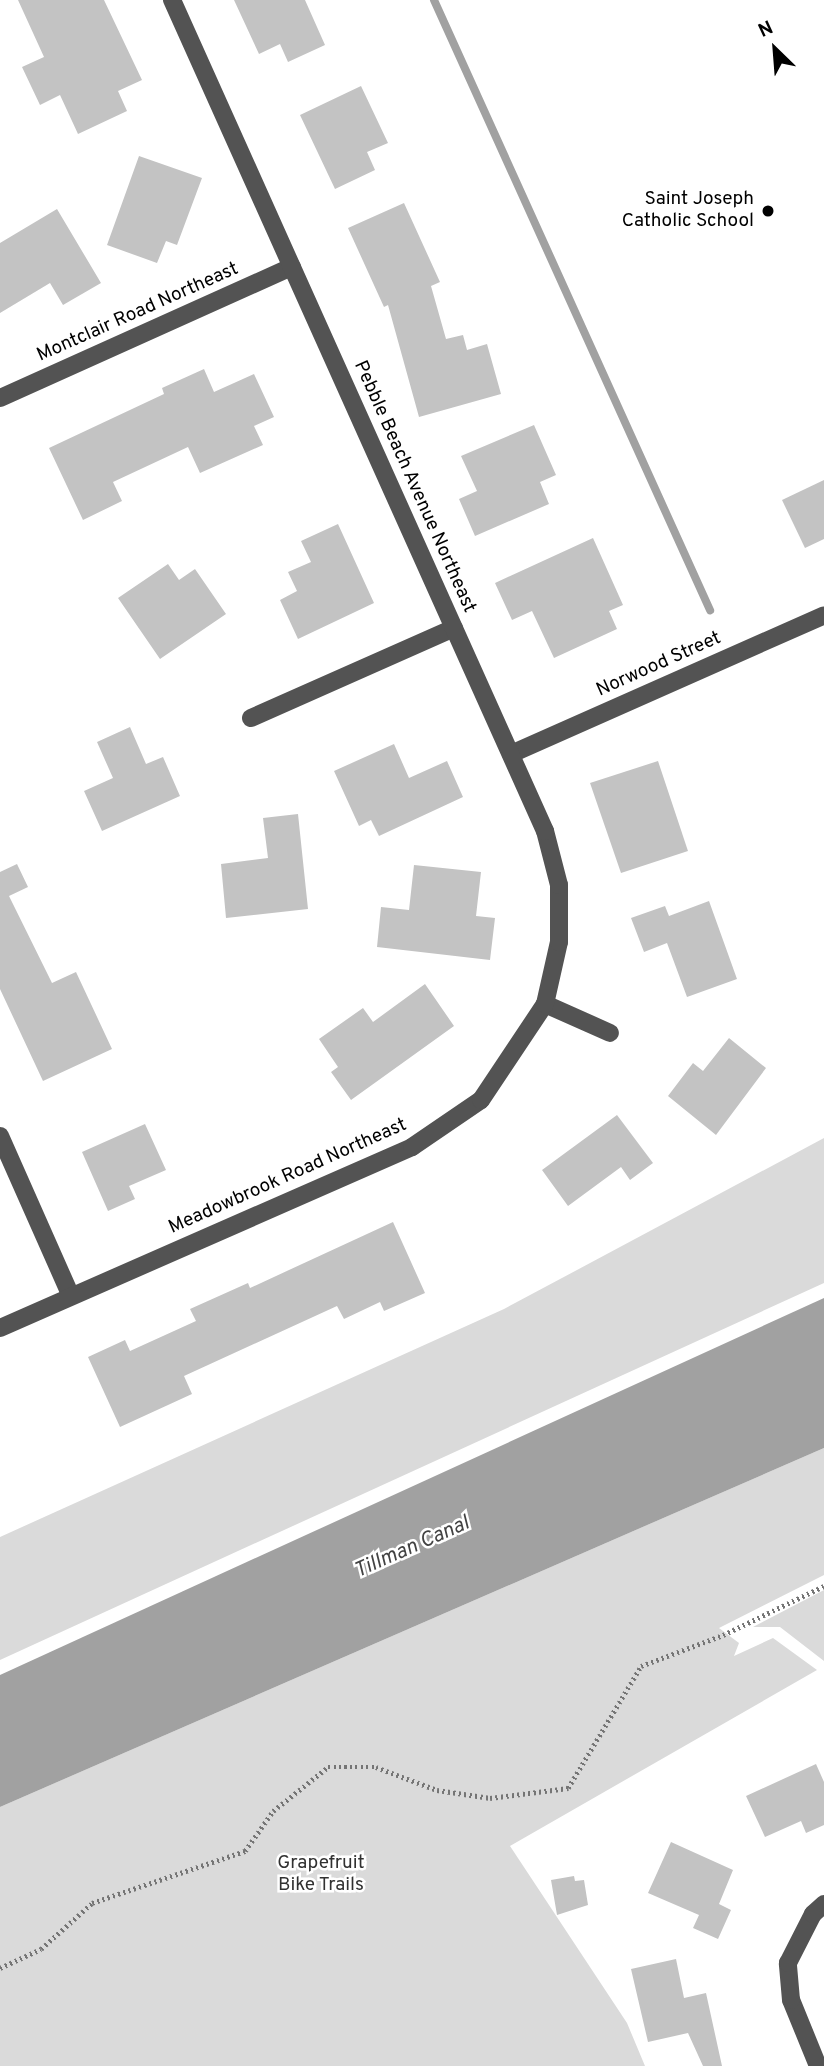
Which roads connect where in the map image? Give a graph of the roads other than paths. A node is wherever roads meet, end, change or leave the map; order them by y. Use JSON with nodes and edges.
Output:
{"nodes":[{"id":1,"x":172,"y":0,"type":"edge"},
{"id":2,"x":292,"y":267,"type":"junction"},
{"id":3,"x":0,"y":398,"type":"edge"},
{"id":4,"x":824,"y":615,"type":"edge"},
{"id":5,"x":454,"y":628,"type":"junction"},
{"id":6,"x":251,"y":718,"type":"dead end"},
{"id":7,"x":511,"y":754,"type":"junction"},
{"id":8,"x":545,"y":1004,"type":"junction"},
{"id":9,"x":610,"y":1033,"type":"dead end"},
{"id":10,"x":0,"y":1136,"type":"edge"},
{"id":11,"x":71,"y":1296,"type":"junction"},
{"id":12,"x":0,"y":1328,"type":"edge"},
{"id":13,"x":824,"y":1904,"type":"edge"},
{"id":14,"x":818,"y":2066,"type":"edge"}],
"edges":[{"from":1,"to":2,"type":"street","name":"Pebble Beach Avenue Northeast"},
{"from":2,"to":3,"type":"street","name":"Montclair Road Northeast"},
{"from":2,"to":5,"type":"street","name":"Pebble Beach Avenue Northeast"},
{"from":4,"to":7,"type":"street","name":"Norwood Street"},
{"from":5,"to":6,"type":"street"},
{"from":5,"to":7,"type":"street","name":"Pebble Beach Avenue Northeast"},
{"from":7,"to":8,"type":"street","name":"Pebble Beach Avenue Northeast"},
{"from":8,"to":9,"type":"street"},
{"from":8,"to":11,"type":"street","name":"Meadowbrook Road Northeast"},
{"from":10,"to":11,"type":"street"},
{"from":11,"to":12,"type":"street","name":"Meadowbrook Road Northeast"},
{"from":13,"to":14,"type":"street"}]}
